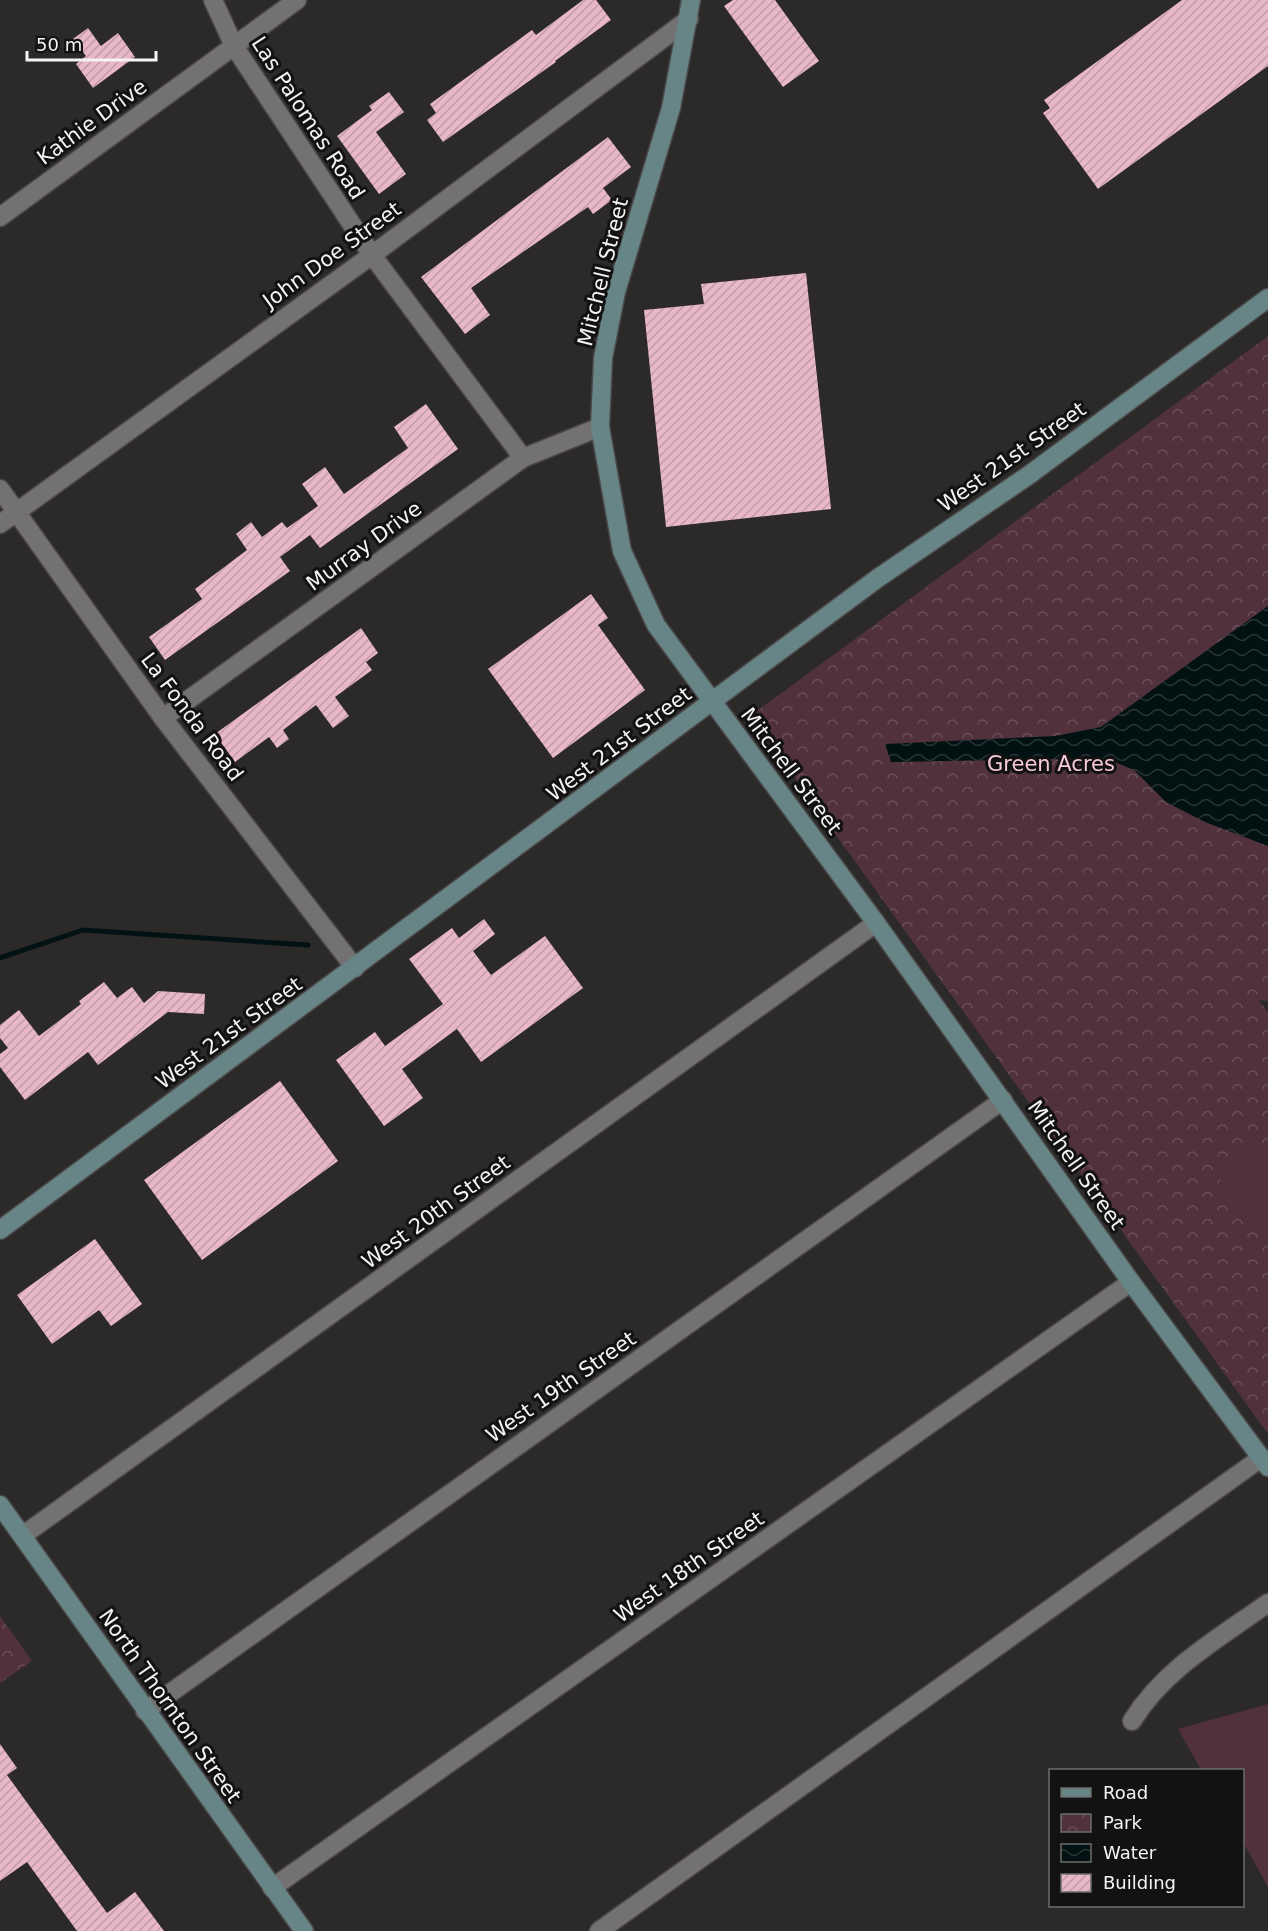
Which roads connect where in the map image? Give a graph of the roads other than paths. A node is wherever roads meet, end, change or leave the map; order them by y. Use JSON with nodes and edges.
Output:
{"nodes":[{"id":1,"x":213,"y":0,"type":"edge"},
{"id":2,"x":297,"y":0,"type":"edge"},
{"id":3,"x":691,"y":0,"type":"edge"},
{"id":4,"x":689,"y":19,"type":"junction"},
{"id":5,"x":234,"y":46,"type":"junction"},
{"id":6,"x":0,"y":217,"type":"edge"},
{"id":7,"x":372,"y":255,"type":"junction"},
{"id":8,"x":1268,"y":298,"type":"edge"},
{"id":9,"x":600,"y":428,"type":"junction"},
{"id":10,"x":523,"y":458,"type":"junction"},
{"id":11,"x":0,"y":489,"type":"edge"},
{"id":12,"x":16,"y":513,"type":"junction"},
{"id":13,"x":0,"y":524,"type":"edge"},
{"id":14,"x":712,"y":703,"type":"junction"},
{"id":15,"x":164,"y":718,"type":"junction"},
{"id":16,"x":876,"y":923,"type":"junction"},
{"id":17,"x":355,"y":968,"type":"junction"},
{"id":18,"x":1003,"y":1100,"type":"junction"},
{"id":19,"x":0,"y":1230,"type":"edge"},
{"id":20,"x":1131,"y":1282,"type":"junction"},
{"id":21,"x":1265,"y":1463,"type":"edge"},
{"id":22,"x":0,"y":1505,"type":"edge"},
{"id":23,"x":22,"y":1536,"type":"junction"},
{"id":24,"x":1268,"y":1603,"type":"edge"},
{"id":25,"x":145,"y":1711,"type":"junction"},
{"id":26,"x":1132,"y":1721,"type":"dead end"},
{"id":27,"x":272,"y":1888,"type":"junction"},
{"id":28,"x":304,"y":1931,"type":"edge"},
{"id":29,"x":599,"y":1931,"type":"edge"}],
"edges":[{"from":1,"to":5,"type":"street","name":"Las Palomas Road"},
{"from":2,"to":5,"type":"street","name":"Kathie Drive"},
{"from":3,"to":4,"type":"street","name":"Mitchell Street"},
{"from":4,"to":7,"type":"street","name":"John Doe Street"},
{"from":4,"to":9,"type":"street","name":"Mitchell Street"},
{"from":5,"to":6,"type":"street","name":"Kathie Drive"},
{"from":5,"to":7,"type":"street","name":"Las Palomas Road"},
{"from":7,"to":10,"type":"street","name":"Las Palomas Road"},
{"from":7,"to":12,"type":"street","name":"John Doe Street"},
{"from":8,"to":14,"type":"street","name":"West 21st Street"},
{"from":9,"to":10,"type":"street","name":"Murray Drive"},
{"from":9,"to":14,"type":"street","name":"Mitchell Street"},
{"from":10,"to":15,"type":"street","name":"Murray Drive"},
{"from":11,"to":12,"type":"street","name":"La Fonda Road"},
{"from":12,"to":13,"type":"street","name":"John Doe Street"},
{"from":12,"to":15,"type":"street","name":"La Fonda Road"},
{"from":14,"to":16,"type":"street","name":"Mitchell Street"},
{"from":14,"to":17,"type":"street","name":"West 21st Street"},
{"from":15,"to":17,"type":"street","name":"La Fonda Road"},
{"from":16,"to":18,"type":"street","name":"Mitchell Street"},
{"from":16,"to":23,"type":"street","name":"West 20th Street"},
{"from":17,"to":19,"type":"street","name":"West 21st Street"},
{"from":18,"to":20,"type":"street","name":"Mitchell Street"},
{"from":18,"to":25,"type":"street","name":"West 19th Street"},
{"from":20,"to":21,"type":"street","name":"Mitchell Street"},
{"from":20,"to":27,"type":"street","name":"West 18th Street"},
{"from":21,"to":29,"type":"street"},
{"from":22,"to":23,"type":"street","name":"North Thornton Street"},
{"from":23,"to":25,"type":"street","name":"North Thornton Street"},
{"from":24,"to":26,"type":"street"},
{"from":25,"to":27,"type":"street","name":"North Thornton Street"},
{"from":27,"to":28,"type":"street","name":"North Thornton Street"}]}
